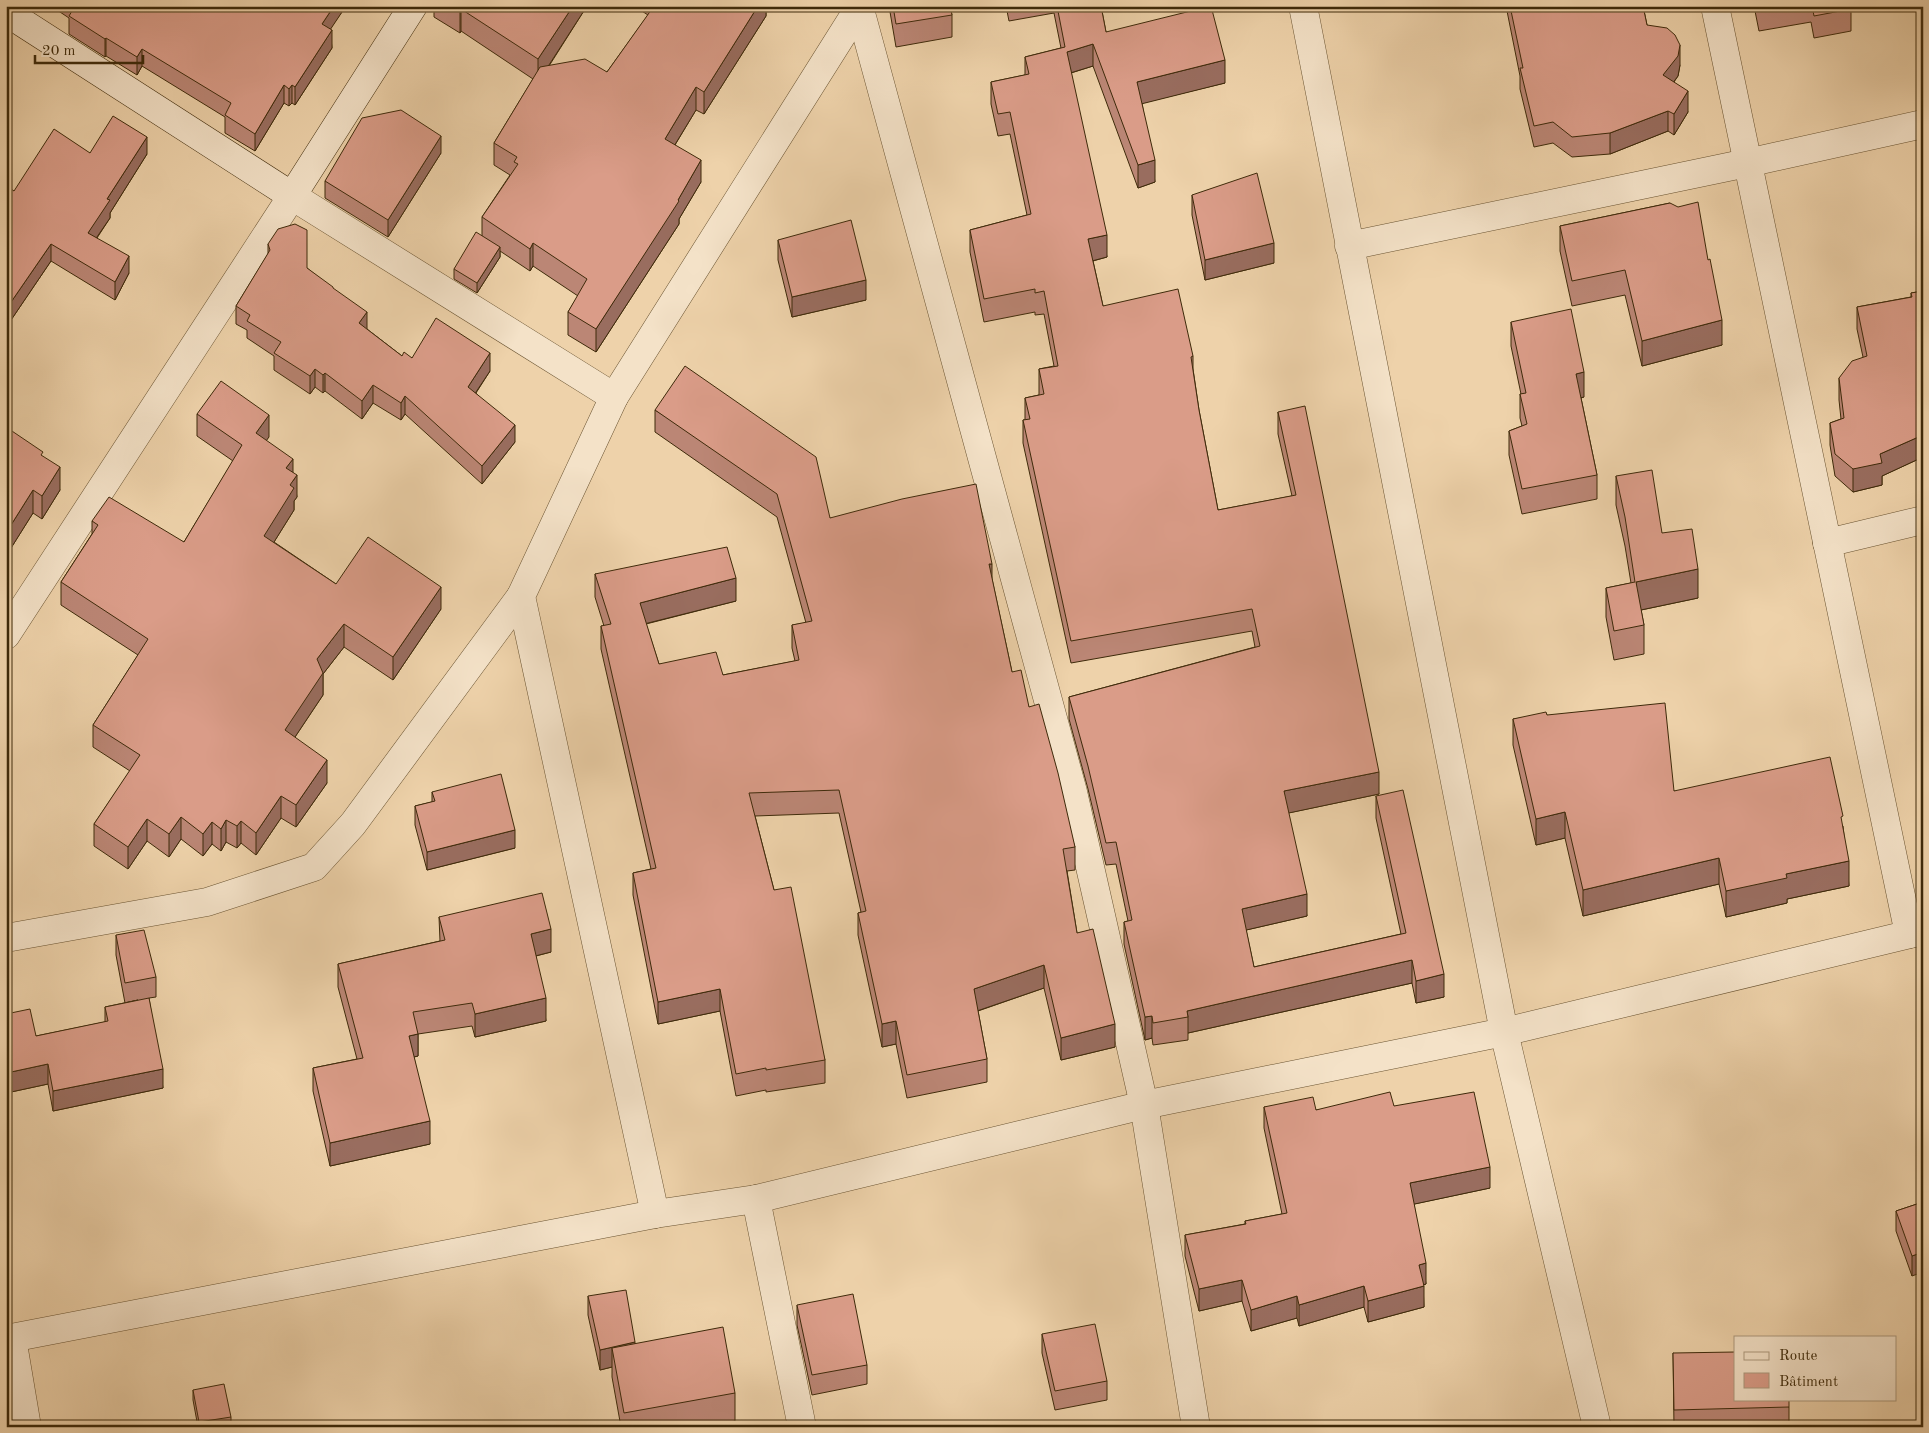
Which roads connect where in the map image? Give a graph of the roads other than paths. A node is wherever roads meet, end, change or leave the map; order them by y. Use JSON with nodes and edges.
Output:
{"nodes":[{"id":1,"x":413,"y":6,"type":"edge"},
{"id":2,"x":1303,"y":6,"type":"edge"},
{"id":3,"x":1715,"y":6,"type":"edge"},
{"id":4,"x":859,"y":7,"type":"edge"},
{"id":5,"x":6,"y":12,"type":"edge"},
{"id":6,"x":1923,"y":124,"type":"edge"},
{"id":7,"x":1747,"y":163,"type":"junction"},
{"id":8,"x":292,"y":196,"type":"junction"},
{"id":9,"x":1349,"y":246,"type":"junction"},
{"id":10,"x":614,"y":397,"type":"junction"},
{"id":11,"x":1923,"y":520,"type":"edge"},
{"id":12,"x":1827,"y":543,"type":"junction"},
{"id":13,"x":521,"y":596,"type":"junction"},
{"id":14,"x":6,"y":635,"type":"edge"},
{"id":15,"x":1916,"y":932,"type":"edge"},
{"id":16,"x":6,"y":938,"type":"edge"},
{"id":17,"x":1504,"y":1032,"type":"junction"},
{"id":18,"x":1144,"y":1106,"type":"junction"},
{"id":19,"x":756,"y":1200,"type":"junction"},
{"id":20,"x":655,"y":1214,"type":"junction"},
{"id":21,"x":9,"y":1338,"type":"edge"},
{"id":22,"x":28,"y":1427,"type":"edge"},
{"id":23,"x":802,"y":1427,"type":"edge"},
{"id":24,"x":1196,"y":1427,"type":"edge"},
{"id":25,"x":1597,"y":1427,"type":"edge"}],
"edges":[{"from":1,"to":8,"type":"street"},
{"from":2,"to":9,"type":"street"},
{"from":3,"to":7,"type":"street"},
{"from":4,"to":10,"type":"street"},
{"from":4,"to":18,"type":"street"},
{"from":5,"to":8,"type":"street"},
{"from":6,"to":7,"type":"street"},
{"from":7,"to":9,"type":"street"},
{"from":7,"to":12,"type":"street"},
{"from":8,"to":10,"type":"street"},
{"from":8,"to":14,"type":"street"},
{"from":9,"to":17,"type":"street"},
{"from":10,"to":13,"type":"street"},
{"from":11,"to":12,"type":"street"},
{"from":12,"to":15,"type":"street"},
{"from":13,"to":16,"type":"street"},
{"from":13,"to":20,"type":"street"},
{"from":15,"to":17,"type":"street"},
{"from":17,"to":18,"type":"street"},
{"from":17,"to":25,"type":"street"},
{"from":18,"to":19,"type":"street"},
{"from":18,"to":24,"type":"street"},
{"from":19,"to":20,"type":"street"},
{"from":19,"to":23,"type":"street"},
{"from":20,"to":21,"type":"street"},
{"from":21,"to":22,"type":"street"}]}
